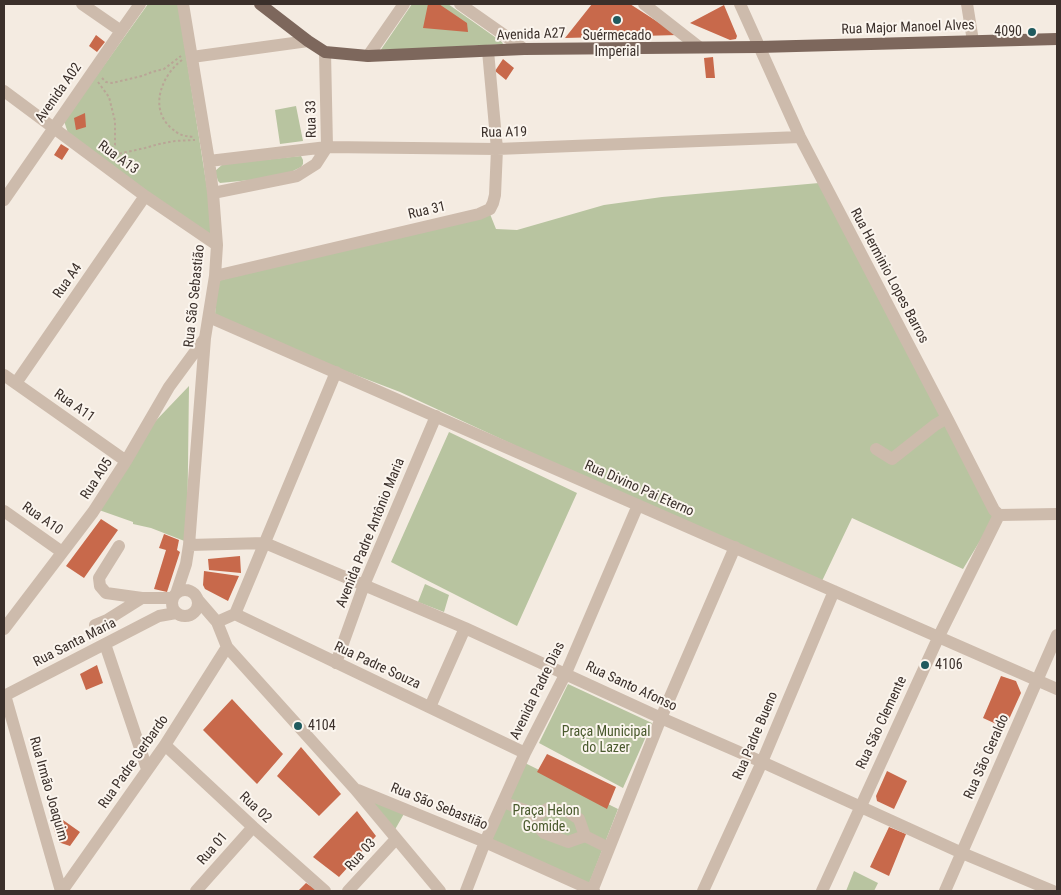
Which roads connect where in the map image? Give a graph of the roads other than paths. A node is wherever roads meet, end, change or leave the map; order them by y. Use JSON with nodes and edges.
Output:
{"nodes":[{"id":1,"x":82,"y":4,"type":"edge"},
{"id":2,"x":140,"y":4,"type":"edge"},
{"id":3,"x":183,"y":4,"type":"edge"},
{"id":4,"x":260,"y":4,"type":"edge"},
{"id":5,"x":404,"y":4,"type":"edge"},
{"id":6,"x":460,"y":4,"type":"edge"},
{"id":7,"x":644,"y":4,"type":"edge"},
{"id":8,"x":740,"y":4,"type":"edge"},
{"id":9,"x":967,"y":4,"type":"edge"},
{"id":10,"x":120,"y":30,"type":"junction"},
{"id":11,"x":1057,"y":38,"type":"edge"},
{"id":12,"x":308,"y":41,"type":"junction"},
{"id":13,"x":973,"y":41,"type":"junction"},
{"id":14,"x":699,"y":47,"type":"junction"},
{"id":15,"x":759,"y":47,"type":"junction"},
{"id":16,"x":524,"y":49,"type":"junction"},
{"id":17,"x":488,"y":51,"type":"junction"},
{"id":18,"x":325,"y":52,"type":"junction"},
{"id":19,"x":186,"y":56,"type":"junction"},
{"id":20,"x":368,"y":56,"type":"junction"},
{"id":21,"x":4,"y":91,"type":"edge"},
{"id":22,"x":53,"y":128,"type":"junction"},
{"id":23,"x":800,"y":137,"type":"junction"},
{"id":24,"x":327,"y":146,"type":"junction"},
{"id":25,"x":497,"y":149,"type":"junction"},
{"id":26,"x":209,"y":161,"type":"junction"},
{"id":27,"x":213,"y":193,"type":"junction"},
{"id":28,"x":145,"y":196,"type":"junction"},
{"id":29,"x":4,"y":200,"type":"edge"},
{"id":30,"x":217,"y":245,"type":"junction"},
{"id":31,"x":215,"y":276,"type":"junction"},
{"id":32,"x":209,"y":317,"type":"junction"},
{"id":33,"x":205,"y":338,"type":"junction"},
{"id":34,"x":336,"y":372,"type":"junction"},
{"id":35,"x":4,"y":375,"type":"edge"},
{"id":36,"x":16,"y":383,"type":"junction"},
{"id":37,"x":436,"y":416,"type":"junction"},
{"id":38,"x":948,"y":418,"type":"junction"},
{"id":39,"x":876,"y":449,"type":"dead end"},
{"id":40,"x":126,"y":462,"type":"junction"},
{"id":41,"x":638,"y":505,"type":"junction"},
{"id":42,"x":4,"y":511,"type":"edge"},
{"id":43,"x":1057,"y":514,"type":"edge"},
{"id":44,"x":999,"y":515,"type":"junction"},
{"id":45,"x":265,"y":543,"type":"junction"},
{"id":46,"x":189,"y":545,"type":"junction"},
{"id":47,"x":119,"y":546,"type":"dead end"},
{"id":48,"x":735,"y":547,"type":"junction"},
{"id":49,"x":62,"y":552,"type":"junction"},
{"id":50,"x":364,"y":585,"type":"junction"},
{"id":51,"x":834,"y":591,"type":"junction"},
{"id":52,"x":142,"y":598,"type":"junction"},
{"id":53,"x":183,"y":601,"type":"junction"},
{"id":54,"x":235,"y":614,"type":"junction"},
{"id":55,"x":217,"y":622,"type":"junction"},
{"id":56,"x":95,"y":626,"type":"dead end"},
{"id":57,"x":466,"y":628,"type":"junction"},
{"id":58,"x":4,"y":629,"type":"edge"},
{"id":59,"x":1057,"y":635,"type":"edge"},
{"id":60,"x":939,"y":636,"type":"junction"},
{"id":61,"x":105,"y":644,"type":"junction"},
{"id":62,"x":227,"y":648,"type":"junction"},
{"id":63,"x":336,"y":663,"type":"junction"},
{"id":64,"x":566,"y":673,"type":"junction"},
{"id":65,"x":1037,"y":680,"type":"junction"},
{"id":66,"x":1057,"y":689,"type":"edge"},
{"id":67,"x":5,"y":695,"type":"edge"},
{"id":68,"x":430,"y":706,"type":"junction"},
{"id":69,"x":661,"y":718,"type":"junction"},
{"id":70,"x":165,"y":745,"type":"junction"},
{"id":71,"x":524,"y":753,"type":"junction"},
{"id":72,"x":762,"y":762,"type":"junction"},
{"id":73,"x":147,"y":769,"type":"junction"},
{"id":74,"x":355,"y":789,"type":"junction"},
{"id":75,"x":503,"y":802,"type":"junction"},
{"id":76,"x":861,"y":806,"type":"junction"},
{"id":77,"x":538,"y":815,"type":"junction"},
{"id":78,"x":253,"y":827,"type":"junction"},
{"id":79,"x":585,"y":836,"type":"junction"},
{"id":80,"x":396,"y":839,"type":"junction"},
{"id":81,"x":485,"y":842,"type":"junction"},
{"id":82,"x":609,"y":848,"type":"junction"},
{"id":83,"x":962,"y":853,"type":"junction"},
{"id":84,"x":62,"y":891,"type":"edge"},
{"id":85,"x":196,"y":891,"type":"edge"},
{"id":86,"x":325,"y":891,"type":"edge"},
{"id":87,"x":348,"y":891,"type":"edge"},
{"id":88,"x":440,"y":891,"type":"edge"},
{"id":89,"x":466,"y":891,"type":"edge"},
{"id":90,"x":593,"y":891,"type":"edge"},
{"id":91,"x":703,"y":891,"type":"edge"},
{"id":92,"x":822,"y":891,"type":"edge"},
{"id":93,"x":944,"y":891,"type":"edge"},
{"id":94,"x":1053,"y":891,"type":"edge"}],
"edges":[{"from":1,"to":10,"type":"street"},
{"from":2,"to":10,"type":"street","name":"Avenida A02"},
{"from":3,"to":19,"type":"street","name":"Rua São Sebastião"},
{"from":4,"to":12,"type":"main road","name":"Avenida A27"},
{"from":5,"to":20,"type":"street"},
{"from":6,"to":16,"type":"street"},
{"from":7,"to":14,"type":"street"},
{"from":8,"to":15,"type":"street","name":"Rua Herminio Lopes Barros"},
{"from":9,"to":13,"type":"street"},
{"from":10,"to":22,"type":"street","name":"Avenida A02"},
{"from":11,"to":13,"type":"main road","name":"Rua Major Manoel Alves"},
{"from":12,"to":18,"type":"main road","name":"Avenida A27"},
{"from":12,"to":19,"type":"street"},
{"from":13,"to":15,"type":"main road","name":"Rua Major Manoel Alves"},
{"from":14,"to":15,"type":"main road","name":"Avenida A27"},
{"from":14,"to":16,"type":"main road","name":"Avenida A27"},
{"from":15,"to":23,"type":"street","name":"Rua Herminio Lopes Barros"},
{"from":16,"to":17,"type":"main road","name":"Avenida A27"},
{"from":17,"to":20,"type":"main road","name":"Avenida A27"},
{"from":17,"to":25,"type":"street","name":"Rua 31"},
{"from":18,"to":20,"type":"main road","name":"Avenida A27"},
{"from":18,"to":24,"type":"street","name":"Rua 33"},
{"from":19,"to":26,"type":"street","name":"Rua São Sebastião"},
{"from":21,"to":22,"type":"street","name":"Rua A13"},
{"from":22,"to":28,"type":"street","name":"Rua A13"},
{"from":22,"to":29,"type":"street","name":"Avenida A02"},
{"from":23,"to":25,"type":"street","name":"Rua A19"},
{"from":23,"to":38,"type":"street","name":"Rua Herminio Lopes Barros"},
{"from":24,"to":25,"type":"street","name":"Rua A19"},
{"from":24,"to":26,"type":"street","name":"Rua A19"},
{"from":24,"to":27,"type":"street","name":"Rua 33"},
{"from":25,"to":31,"type":"street","name":"Rua 31"},
{"from":26,"to":27,"type":"street","name":"Rua São Sebastião"},
{"from":27,"to":30,"type":"street","name":"Rua São Sebastião"},
{"from":28,"to":30,"type":"street","name":"Rua A13"},
{"from":28,"to":36,"type":"street","name":"Rua A4"},
{"from":30,"to":31,"type":"street","name":"Rua São Sebastião"},
{"from":31,"to":32,"type":"street","name":"Rua São Sebastião"},
{"from":32,"to":33,"type":"street","name":"Rua São Sebastião"},
{"from":32,"to":34,"type":"street","name":"Rua Divino Pai Eterno"},
{"from":33,"to":40,"type":"street","name":"Rua A05"},
{"from":33,"to":46,"type":"street","name":"Rua São Sebastião"},
{"from":34,"to":37,"type":"street","name":"Rua Divino Pai Eterno"},
{"from":34,"to":45,"type":"street"},
{"from":35,"to":36,"type":"street","name":"Rua A11"},
{"from":36,"to":40,"type":"street","name":"Rua A11"},
{"from":37,"to":41,"type":"street","name":"Rua Divino Pai Eterno"},
{"from":37,"to":50,"type":"street","name":"Avenida Padre Antônio Maria"},
{"from":38,"to":39,"type":"street"},
{"from":38,"to":44,"type":"street","name":"Rua Herminio Lopes Barros"},
{"from":40,"to":49,"type":"street","name":"Rua A05"},
{"from":41,"to":48,"type":"street","name":"Rua Divino Pai Eterno"},
{"from":41,"to":64,"type":"street","name":"Avenida Padre Dias"},
{"from":42,"to":49,"type":"street","name":"Rua A10"},
{"from":43,"to":44,"type":"street"},
{"from":44,"to":60,"type":"street","name":"Rua São Clemente"},
{"from":45,"to":46,"type":"street","name":"Rua Santo Afonso"},
{"from":45,"to":50,"type":"street","name":"Rua Santo Afonso"},
{"from":45,"to":54,"type":"street"},
{"from":46,"to":53,"type":"street","name":"Rua São Sebastião"},
{"from":47,"to":52,"type":"street"},
{"from":48,"to":51,"type":"street","name":"Rua Divino Pai Eterno"},
{"from":48,"to":69,"type":"street"},
{"from":49,"to":58,"type":"street","name":"Rua A05"},
{"from":50,"to":57,"type":"street","name":"Rua Santo Afonso"},
{"from":50,"to":63,"type":"street","name":"Avenida Padre Antônio Maria"},
{"from":51,"to":60,"type":"street","name":"Rua Divino Pai Eterno"},
{"from":51,"to":72,"type":"street","name":"Rua Padre Bueno"},
{"from":52,"to":53,"type":"street"},
{"from":52,"to":56,"type":"street"},
{"from":53,"to":55,"type":"street"},
{"from":53,"to":61,"type":"street","name":"Rua Santa Maria"},
{"from":54,"to":55,"type":"street"},
{"from":54,"to":63,"type":"street","name":"Rua Padre Souza"},
{"from":55,"to":62,"type":"street"},
{"from":57,"to":64,"type":"street","name":"Rua Santo Afonso"},
{"from":57,"to":68,"type":"street"},
{"from":59,"to":65,"type":"street","name":"Rua São Geraldo"},
{"from":60,"to":65,"type":"street","name":"Rua Divino Pai Eterno"},
{"from":60,"to":76,"type":"street","name":"Rua São Clemente"},
{"from":61,"to":67,"type":"street","name":"Rua Santa Maria"},
{"from":61,"to":73,"type":"street"},
{"from":62,"to":70,"type":"street","name":"Rua Padre Gerbardo"},
{"from":62,"to":74,"type":"street"},
{"from":63,"to":68,"type":"street","name":"Rua Padre Souza"},
{"from":64,"to":69,"type":"street","name":"Rua Santo Afonso"},
{"from":64,"to":71,"type":"street","name":"Avenida Padre Dias"},
{"from":65,"to":66,"type":"street","name":"Rua Divino Pai Eterno"},
{"from":65,"to":83,"type":"street","name":"Rua São Geraldo"},
{"from":67,"to":84,"type":"street","name":"Rua Irmão Joaquim"},
{"from":68,"to":71,"type":"street","name":"Rua Padre Souza"},
{"from":69,"to":72,"type":"street","name":"Rua Santo Afonso"},
{"from":69,"to":82,"type":"street"},
{"from":70,"to":73,"type":"street","name":"Rua Padre Gerbardo"},
{"from":70,"to":78,"type":"street","name":"Rua 02"},
{"from":71,"to":75,"type":"street","name":"Avenida Padre Dias"},
{"from":72,"to":76,"type":"street","name":"Rua Santo Afonso"},
{"from":72,"to":91,"type":"street","name":"Rua Padre Bueno"},
{"from":73,"to":84,"type":"street","name":"Rua Padre Gerbardo"},
{"from":74,"to":80,"type":"street"},
{"from":74,"to":81,"type":"street","name":"Rua São Sebastião"},
{"from":75,"to":77,"type":"street"},
{"from":75,"to":81,"type":"street","name":"Avenida Padre Dias"},
{"from":76,"to":83,"type":"street","name":"Rua Santo Afonso"},
{"from":76,"to":92,"type":"street","name":"Rua São Clemente"},
{"from":77,"to":79,"type":"street"},
{"from":77,"to":79,"type":"street"},
{"from":78,"to":85,"type":"street","name":"Rua 01"},
{"from":78,"to":86,"type":"street","name":"Rua 02"},
{"from":79,"to":82,"type":"street"},
{"from":80,"to":87,"type":"street","name":"Rua 03"},
{"from":80,"to":88,"type":"street"},
{"from":81,"to":89,"type":"street","name":"Avenida Padre Dias"},
{"from":81,"to":90,"type":"street","name":"Rua São Sebastião"},
{"from":82,"to":90,"type":"street"},
{"from":83,"to":93,"type":"street","name":"Rua São Geraldo"},
{"from":83,"to":94,"type":"street","name":"Rua Santo Afonso"}]}
